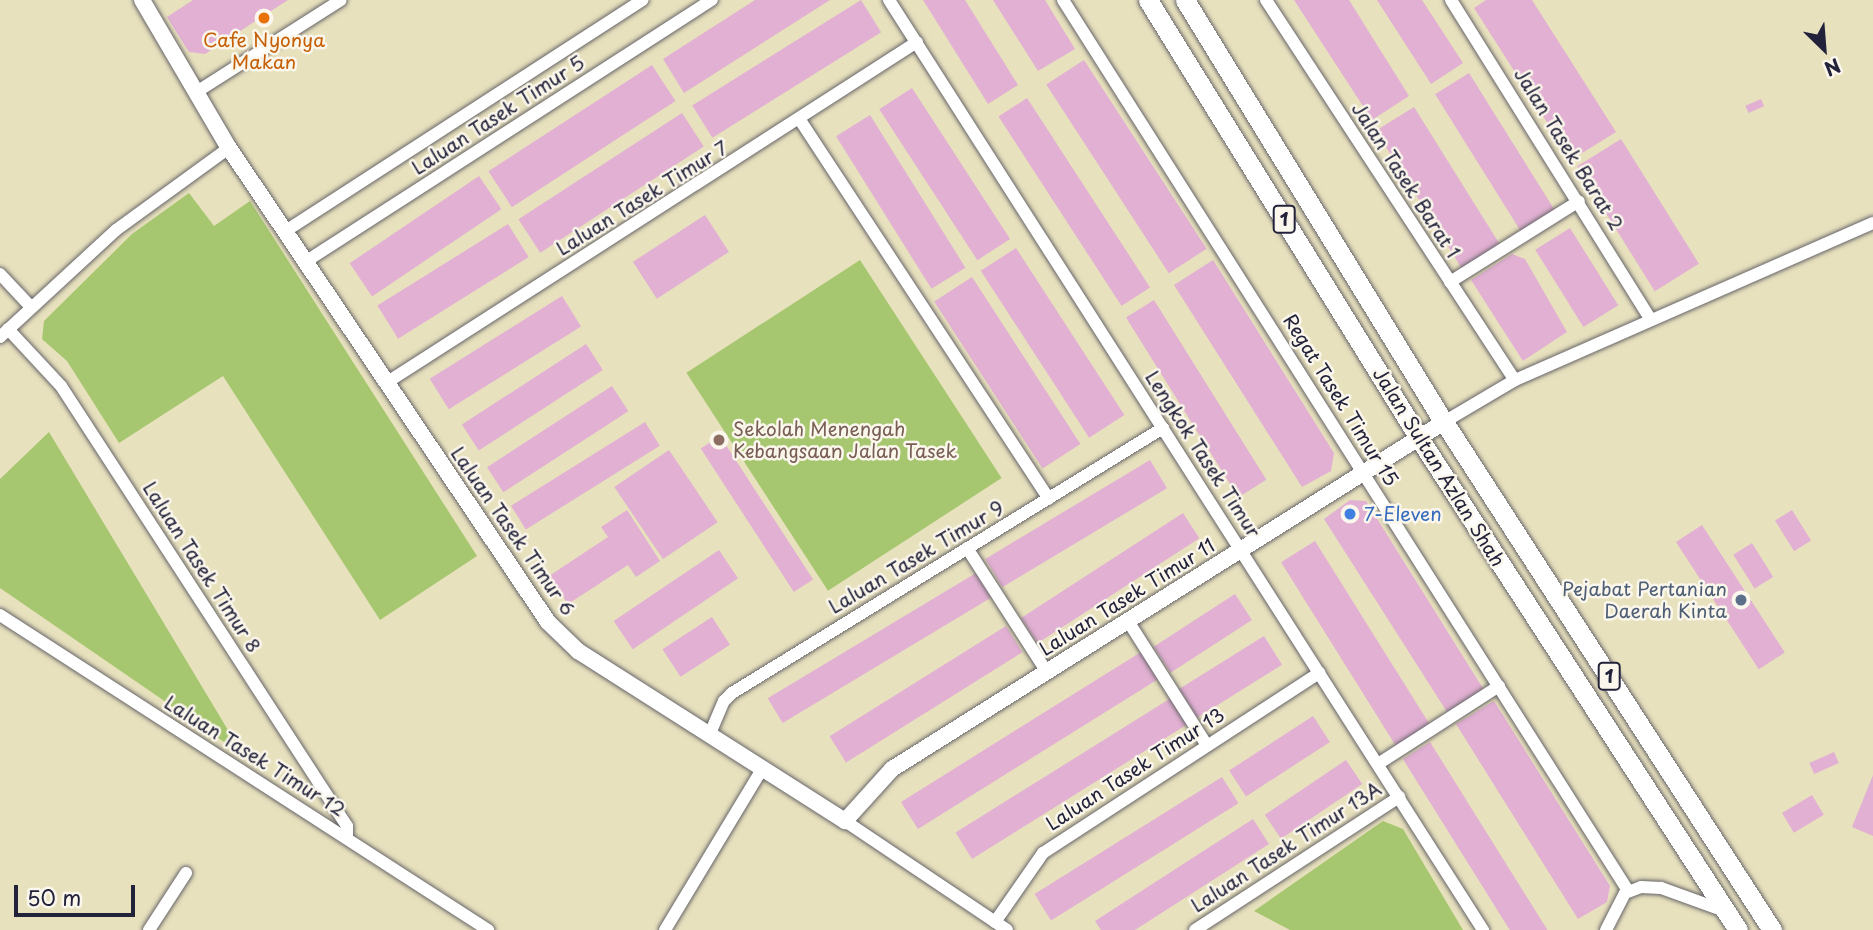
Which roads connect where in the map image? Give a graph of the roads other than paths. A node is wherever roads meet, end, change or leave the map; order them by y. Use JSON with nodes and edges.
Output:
{"nodes":[{"id":1,"x":142,"y":0,"type":"edge"},
{"id":2,"x":341,"y":0,"type":"edge"},
{"id":3,"x":643,"y":0,"type":"edge"},
{"id":4,"x":712,"y":0,"type":"edge"},
{"id":5,"x":889,"y":0,"type":"edge"},
{"id":6,"x":1063,"y":0,"type":"edge"},
{"id":7,"x":1148,"y":0,"type":"edge"},
{"id":8,"x":1185,"y":0,"type":"edge"},
{"id":9,"x":1266,"y":0,"type":"edge"},
{"id":10,"x":1451,"y":0,"type":"edge"},
{"id":11,"x":917,"y":43,"type":"junction"},
{"id":12,"x":198,"y":92,"type":"junction"},
{"id":13,"x":800,"y":120,"type":"junction"},
{"id":14,"x":229,"y":148,"type":"junction"},
{"id":15,"x":1579,"y":201,"type":"junction"},
{"id":16,"x":1873,"y":223,"type":"edge"},
{"id":17,"x":285,"y":232,"type":"junction"},
{"id":18,"x":304,"y":262,"type":"junction"},
{"id":19,"x":0,"y":274,"type":"edge"},
{"id":20,"x":1450,"y":282,"type":"junction"},
{"id":21,"x":30,"y":306,"type":"junction"},
{"id":22,"x":1651,"y":320,"type":"junction"},
{"id":23,"x":4,"y":333,"type":"edge"},
{"id":24,"x":1515,"y":380,"type":"junction"},
{"id":25,"x":386,"y":383,"type":"junction"},
{"id":26,"x":1444,"y":422,"type":"junction"},
{"id":27,"x":1163,"y":428,"type":"junction"},
{"id":28,"x":1419,"y":438,"type":"junction"},
{"id":29,"x":1364,"y":472,"type":"junction"},
{"id":30,"x":1049,"y":499,"type":"junction"},
{"id":31,"x":967,"y":548,"type":"junction"},
{"id":32,"x":1241,"y":550,"type":"junction"},
{"id":33,"x":0,"y":615,"type":"edge"},
{"id":34,"x":1128,"y":621,"type":"junction"},
{"id":35,"x":1047,"y":672,"type":"junction"},
{"id":36,"x":1319,"y":673,"type":"junction"},
{"id":37,"x":1499,"y":686,"type":"junction"},
{"id":38,"x":709,"y":736,"type":"junction"},
{"id":39,"x":1206,"y":744,"type":"junction"},
{"id":40,"x":1378,"y":764,"type":"junction"},
{"id":41,"x":761,"y":771,"type":"junction"},
{"id":42,"x":1399,"y":797,"type":"junction"},
{"id":43,"x":845,"y":821,"type":"junction"},
{"id":44,"x":347,"y":836,"type":"junction"},
{"id":45,"x":186,"y":873,"type":"dead end"},
{"id":46,"x":1628,"y":892,"type":"junction"},
{"id":47,"x":1726,"y":911,"type":"junction"},
{"id":48,"x":995,"y":922,"type":"junction"},
{"id":49,"x":149,"y":930,"type":"edge"},
{"id":50,"x":488,"y":930,"type":"edge"},
{"id":51,"x":666,"y":930,"type":"edge"},
{"id":52,"x":1007,"y":930,"type":"edge"},
{"id":53,"x":1195,"y":930,"type":"edge"},
{"id":54,"x":1483,"y":930,"type":"edge"},
{"id":55,"x":1606,"y":930,"type":"edge"},
{"id":56,"x":1738,"y":930,"type":"edge"},
{"id":57,"x":1772,"y":930,"type":"edge"}],
"edges":[{"from":1,"to":12,"type":"street","name":"Laluan Tasek Timur 6"},
{"from":2,"to":12,"type":"street"},
{"from":3,"to":17,"type":"street"},
{"from":4,"to":18,"type":"street","name":"Laluan Tasek Timur 5"},
{"from":5,"to":11,"type":"street","name":"Lengkok Tasek Timur"},
{"from":6,"to":29,"type":"street","name":"Regat Tasek Timur 15"},
{"from":7,"to":28,"type":"main road","name":"Jalan Sultan Azlan Shah","number":"1"},
{"from":8,"to":26,"type":"main road","name":"Jalan Sultan Azlan Shah","number":"1"},
{"from":9,"to":20,"type":"street","name":"Jalan Tasek Barat 1"},
{"from":10,"to":15,"type":"street","name":"Jalan Tasek Barat 2"},
{"from":11,"to":13,"type":"street","name":"Laluan Tasek Timur 7"},
{"from":11,"to":27,"type":"street","name":"Lengkok Tasek Timur"},
{"from":12,"to":14,"type":"street","name":"Laluan Tasek Timur 6"},
{"from":13,"to":25,"type":"street","name":"Laluan Tasek Timur 7"},
{"from":13,"to":30,"type":"street"},
{"from":14,"to":17,"type":"street","name":"Laluan Tasek Timur 6"},
{"from":14,"to":21,"type":"street"},
{"from":15,"to":20,"type":"street"},
{"from":15,"to":22,"type":"street","name":"Jalan Tasek Barat 2"},
{"from":16,"to":22,"type":"street"},
{"from":17,"to":18,"type":"street","name":"Laluan Tasek Timur 6"},
{"from":18,"to":25,"type":"street","name":"Laluan Tasek Timur 6"},
{"from":19,"to":21,"type":"street"},
{"from":20,"to":24,"type":"street","name":"Jalan Tasek Barat 1"},
{"from":21,"to":23,"type":"street"},
{"from":22,"to":24,"type":"street"},
{"from":23,"to":44,"type":"street","name":"Laluan Tasek Timur 8"},
{"from":24,"to":26,"type":"street"},
{"from":25,"to":38,"type":"street","name":"Laluan Tasek Timur 6"},
{"from":26,"to":28,"type":"street","name":"Laluan Tasek Timur 11"},
{"from":26,"to":57,"type":"main road","name":"Jalan Sultan Azlan Shah","number":"1"},
{"from":27,"to":30,"type":"street","name":"Laluan Tasek Timur 9"},
{"from":27,"to":32,"type":"street","name":"Lengkok Tasek Timur"},
{"from":28,"to":29,"type":"street","name":"Laluan Tasek Timur 11"},
{"from":28,"to":47,"type":"main road","name":"Jalan Sultan Azlan Shah","number":"1"},
{"from":29,"to":32,"type":"street","name":"Laluan Tasek Timur 11"},
{"from":29,"to":37,"type":"street","name":"Regat Tasek Timur 15"},
{"from":30,"to":31,"type":"street","name":"Laluan Tasek Timur 9"},
{"from":31,"to":35,"type":"street"},
{"from":31,"to":38,"type":"street","name":"Laluan Tasek Timur 9"},
{"from":32,"to":34,"type":"street","name":"Laluan Tasek Timur 11"},
{"from":32,"to":36,"type":"street","name":"Lengkok Tasek Timur"},
{"from":33,"to":44,"type":"street","name":"Laluan Tasek Timur 12"},
{"from":34,"to":35,"type":"street","name":"Laluan Tasek Timur 11"},
{"from":34,"to":39,"type":"street"},
{"from":35,"to":43,"type":"street","name":"Laluan Tasek Timur 11"},
{"from":36,"to":39,"type":"street","name":"Laluan Tasek Timur 13"},
{"from":36,"to":40,"type":"street","name":"Lengkok Tasek Timur"},
{"from":37,"to":40,"type":"street"},
{"from":37,"to":46,"type":"street","name":"Regat Tasek Timur 15"},
{"from":38,"to":41,"type":"street","name":"Laluan Tasek Timur 6"},
{"from":39,"to":48,"type":"street","name":"Laluan Tasek Timur 13"},
{"from":40,"to":42,"type":"street","name":"Lengkok Tasek Timur"},
{"from":41,"to":43,"type":"street","name":"Laluan Tasek Timur 6"},
{"from":41,"to":51,"type":"street"},
{"from":42,"to":53,"type":"street","name":"Laluan Tasek Timur 13A"},
{"from":42,"to":54,"type":"street","name":"Lengkok Tasek Timur"},
{"from":43,"to":48,"type":"street","name":"Laluan Tasek Timur 6"},
{"from":44,"to":50,"type":"street","name":"Laluan Tasek Timur 12"},
{"from":45,"to":49,"type":"street"},
{"from":46,"to":47,"type":"street"},
{"from":46,"to":55,"type":"street"},
{"from":47,"to":56,"type":"main road","name":"Jalan Sultan Azlan Shah","number":"1"},
{"from":48,"to":52,"type":"street","name":"Laluan Tasek Timur 6"}]}
